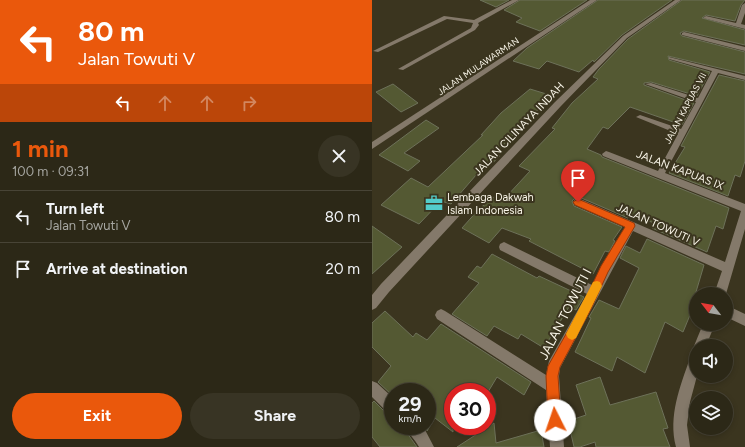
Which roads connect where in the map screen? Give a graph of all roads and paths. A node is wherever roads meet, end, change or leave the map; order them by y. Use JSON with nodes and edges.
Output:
{"nodes":[{"id":1,"x":516,"y":0,"type":"edge"},
{"id":2,"x":594,"y":0,"type":"edge"},
{"id":3,"x":678,"y":0,"type":"edge"},
{"id":4,"x":745,"y":5,"type":"edge"},
{"id":5,"x":706,"y":18,"type":"dead end"},
{"id":6,"x":475,"y":22,"type":"junction"},
{"id":7,"x":738,"y":25,"type":"junction"},
{"id":8,"x":745,"y":27,"type":"edge"},
{"id":9,"x":684,"y":34,"type":"dead end"},
{"id":10,"x":745,"y":49,"type":"edge"},
{"id":11,"x":376,"y":51,"type":"dead end"},
{"id":12,"x":671,"y":58,"type":"dead end"},
{"id":13,"x":401,"y":69,"type":"dead end"},
{"id":14,"x":716,"y":71,"type":"junction"},
{"id":15,"x":745,"y":78,"type":"edge"},
{"id":16,"x":649,"y":84,"type":"dead end"},
{"id":17,"x":701,"y":101,"type":"junction"},
{"id":18,"x":640,"y":117,"type":"dead end"},
{"id":19,"x":682,"y":132,"type":"junction"},
{"id":20,"x":372,"y":146,"type":"edge"},
{"id":21,"x":606,"y":154,"type":"dead end"},
{"id":22,"x":660,"y":175,"type":"junction"},
{"id":23,"x":578,"y":202,"type":"dead end"},
{"id":24,"x":745,"y":208,"type":"edge"},
{"id":25,"x":745,"y":213,"type":"edge"},
{"id":26,"x":631,"y":226,"type":"junction"},
{"id":27,"x":504,"y":247,"type":"dead end"},
{"id":28,"x":729,"y":269,"type":"junction"},
{"id":29,"x":723,"y":287,"type":"edge"},
{"id":30,"x":594,"y":292,"type":"junction"},
{"id":31,"x":372,"y":304,"type":"edge"},
{"id":32,"x":733,"y":314,"type":"edge"},
{"id":33,"x":441,"y":315,"type":"dead end"},
{"id":34,"x":745,"y":320,"type":"edge"},
{"id":35,"x":689,"y":380,"type":"edge"},
{"id":36,"x":553,"y":387,"type":"junction"},
{"id":37,"x":372,"y":388,"type":"edge"},
{"id":38,"x":384,"y":399,"type":"edge"},
{"id":39,"x":421,"y":435,"type":"edge"},
{"id":40,"x":427,"y":447,"type":"edge"},
{"id":41,"x":557,"y":447,"type":"edge"},
{"id":42,"x":683,"y":447,"type":"edge"}],
"edges":[{"from":1,"to":6,"type":"street"},
{"from":2,"to":20,"type":"street","name":"JALAN MULAWARMAN"},
{"from":3,"to":31,"type":"street","name":"JALAN CILINAYA INDAH"},
{"from":4,"to":7,"type":"street"},
{"from":5,"to":7,"type":"street"},
{"from":6,"to":11,"type":"street"},
{"from":6,"to":13,"type":"street"},
{"from":7,"to":8,"type":"street"},
{"from":9,"to":10,"type":"street"},
{"from":12,"to":14,"type":"street"},
{"from":14,"to":15,"type":"street"},
{"from":14,"to":17,"type":"street","name":"JALAN KAPUAS VII"},
{"from":16,"to":17,"type":"street"},
{"from":17,"to":19,"type":"street","name":"JALAN KAPUAS VII"},
{"from":18,"to":19,"type":"street"},
{"from":19,"to":22,"type":"street","name":"JALAN KAPUAS VII"},
{"from":21,"to":22,"type":"street","name":"JALAN KAPUAS IX"},
{"from":22,"to":24,"type":"street","name":"JALAN KAPUAS IX"},
{"from":23,"to":26,"type":"street","name":"JALAN TOWUTI V"},
{"from":25,"to":28,"type":"street"},
{"from":26,"to":28,"type":"street","name":"JALAN TOWUTI V"},
{"from":26,"to":30,"type":"street","name":"JALAN TOWUTI I"},
{"from":27,"to":30,"type":"street"},
{"from":28,"to":29,"type":"street"},
{"from":30,"to":36,"type":"street","name":"JALAN TOWUTI I"},
{"from":32,"to":34,"type":"street"},
{"from":33,"to":36,"type":"street"},
{"from":35,"to":42,"type":"street"},
{"from":36,"to":41,"type":"street","name":"JALAN TOWUTI I"},
{"from":37,"to":38,"type":"street"},
{"from":39,"to":40,"type":"street"}]}
